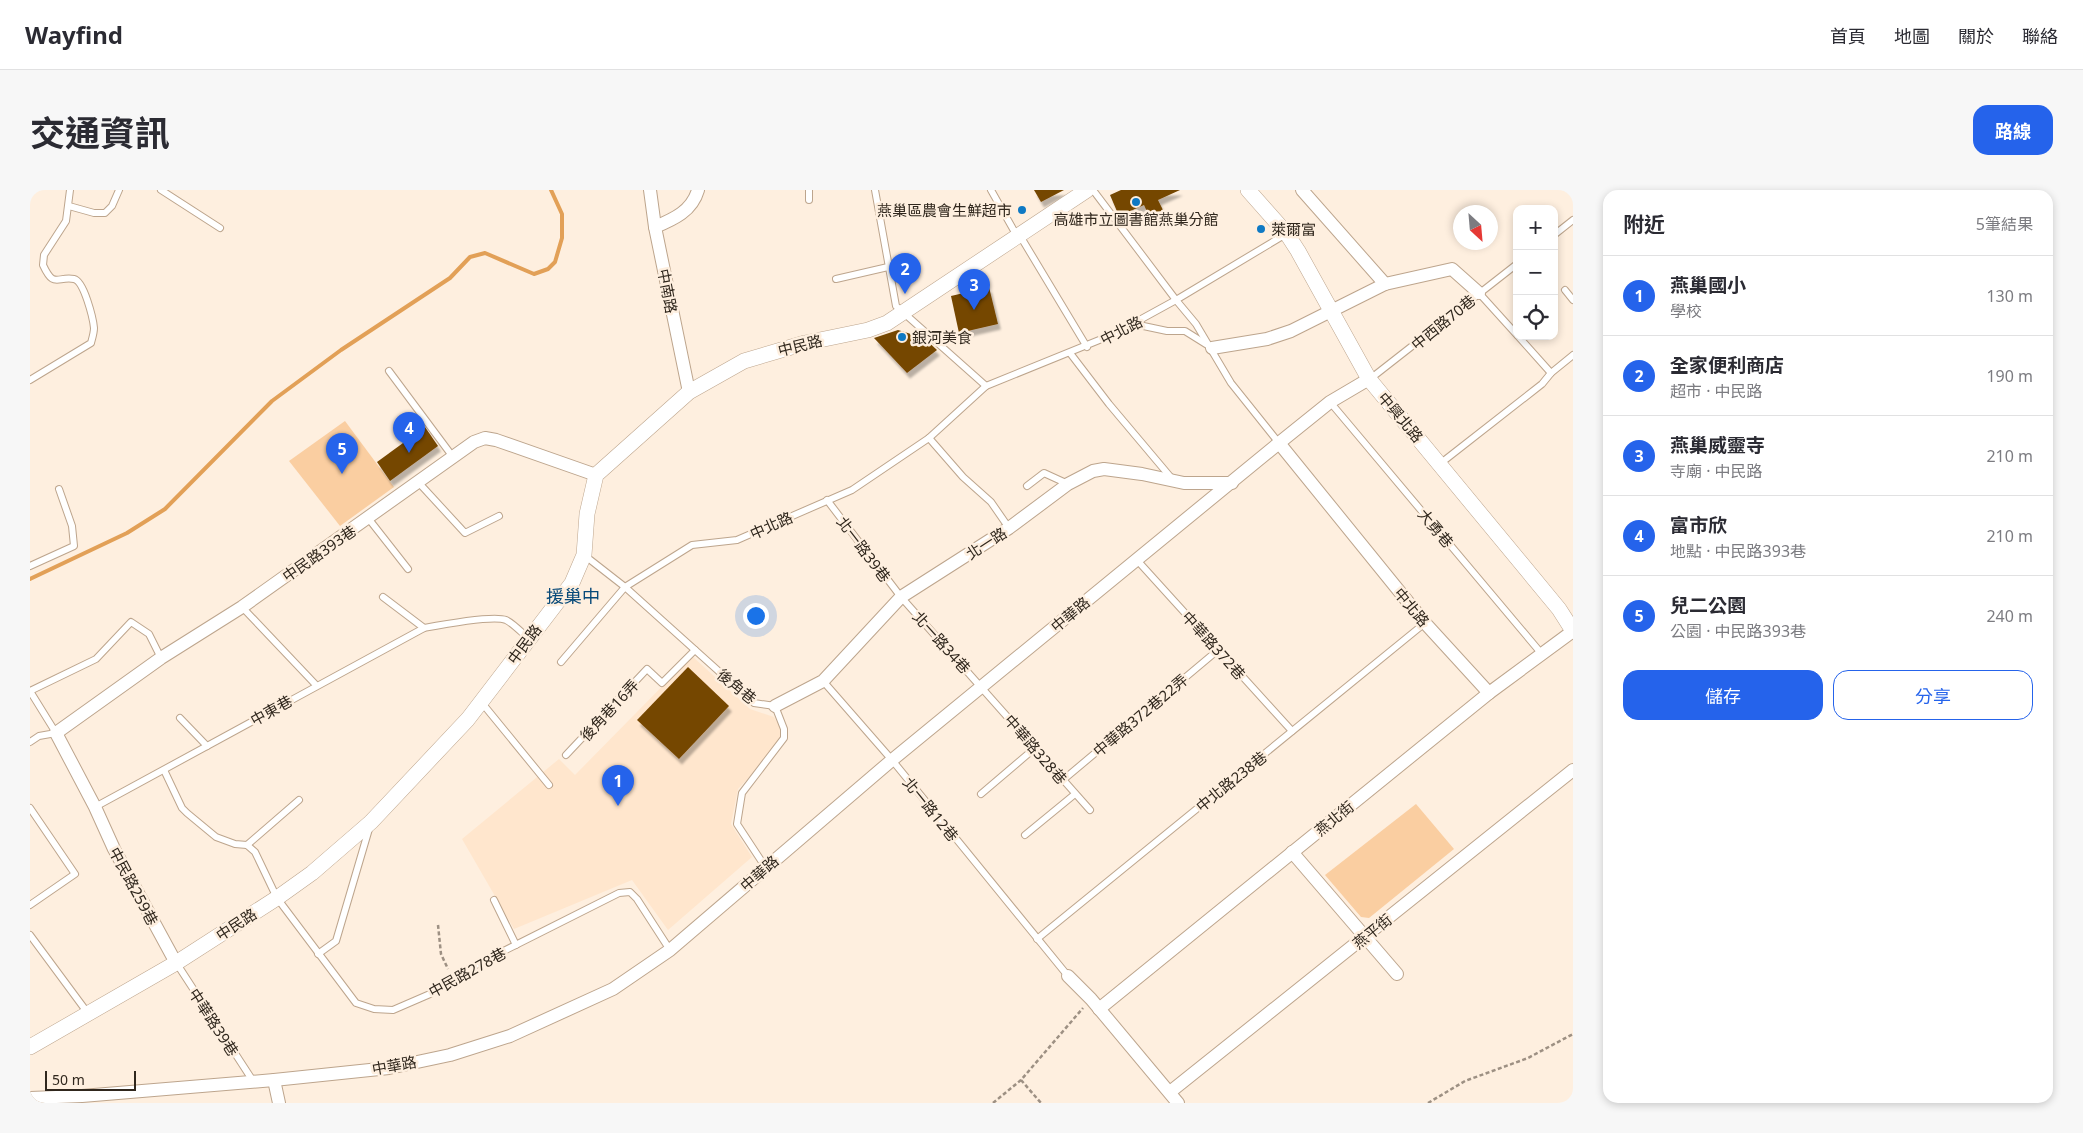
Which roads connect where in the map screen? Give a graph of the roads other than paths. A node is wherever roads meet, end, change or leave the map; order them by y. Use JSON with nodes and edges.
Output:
{"nodes":[{"id":1,"x":70,"y":190,"type":"edge"},
{"id":2,"x":119,"y":190,"type":"edge"},
{"id":3,"x":161,"y":190,"type":"edge"},
{"id":4,"x":650,"y":190,"type":"edge"},
{"id":5,"x":698,"y":190,"type":"edge"},
{"id":6,"x":809,"y":190,"type":"edge"},
{"id":7,"x":875,"y":190,"type":"edge"},
{"id":8,"x":992,"y":190,"type":"edge"},
{"id":9,"x":1087,"y":190,"type":"edge"},
{"id":10,"x":1093,"y":190,"type":"edge"},
{"id":11,"x":1248,"y":190,"type":"edge"},
{"id":12,"x":1302,"y":190,"type":"edge"},
{"id":13,"x":809,"y":200,"type":"dead end"},
{"id":14,"x":69,"y":206,"type":"junction"},
{"id":15,"x":1573,"y":220,"type":"edge"},
{"id":16,"x":655,"y":227,"type":"junction"},
{"id":17,"x":220,"y":228,"type":"dead end"},
{"id":18,"x":1558,"y":232,"type":"edge"},
{"id":19,"x":1287,"y":234,"type":"junction"},
{"id":20,"x":1018,"y":235,"type":"junction"},
{"id":21,"x":1513,"y":267,"type":"edge"},
{"id":22,"x":888,"y":268,"type":"junction"},
{"id":23,"x":836,"y":278,"type":"dead end"},
{"id":24,"x":1385,"y":284,"type":"junction"},
{"id":25,"x":1565,"y":290,"type":"dead end"},
{"id":26,"x":1479,"y":293,"type":"junction"},
{"id":27,"x":1176,"y":300,"type":"junction"},
{"id":28,"x":1573,"y":300,"type":"edge"},
{"id":29,"x":1333,"y":311,"type":"junction"},
{"id":30,"x":902,"y":313,"type":"junction"},
{"id":31,"x":1134,"y":324,"type":"junction"},
{"id":32,"x":1513,"y":331,"type":"edge"},
{"id":33,"x":1521,"y":340,"type":"edge"},
{"id":34,"x":1087,"y":346,"type":"junction"},
{"id":35,"x":1212,"y":348,"type":"junction"},
{"id":36,"x":1070,"y":353,"type":"junction"},
{"id":37,"x":1573,"y":355,"type":"edge"},
{"id":38,"x":389,"y":371,"type":"dead end"},
{"id":39,"x":1551,"y":373,"type":"junction"},
{"id":40,"x":1369,"y":379,"type":"junction"},
{"id":41,"x":30,"y":380,"type":"edge"},
{"id":42,"x":986,"y":386,"type":"junction"},
{"id":43,"x":689,"y":392,"type":"junction"},
{"id":44,"x":1330,"y":402,"type":"junction"},
{"id":45,"x":929,"y":438,"type":"junction"},
{"id":46,"x":1279,"y":443,"type":"junction"},
{"id":47,"x":453,"y":458,"type":"junction"},
{"id":48,"x":1441,"y":463,"type":"junction"},
{"id":49,"x":596,"y":475,"type":"junction"},
{"id":50,"x":1174,"y":481,"type":"junction"},
{"id":51,"x":419,"y":483,"type":"junction"},
{"id":52,"x":1232,"y":483,"type":"junction"},
{"id":53,"x":1068,"y":484,"type":"junction"},
{"id":54,"x":1027,"y":486,"type":"dead end"},
{"id":55,"x":59,"y":489,"type":"dead end"},
{"id":56,"x":827,"y":500,"type":"junction"},
{"id":57,"x":499,"y":516,"type":"dead end"},
{"id":58,"x":368,"y":518,"type":"junction"},
{"id":59,"x":1009,"y":528,"type":"junction"},
{"id":60,"x":584,"y":555,"type":"junction"},
{"id":61,"x":1136,"y":559,"type":"junction"},
{"id":62,"x":30,"y":566,"type":"edge"},
{"id":63,"x":408,"y":569,"type":"dead end"},
{"id":64,"x":626,"y":587,"type":"junction"},
{"id":65,"x":383,"y":597,"type":"dead end"},
{"id":66,"x":901,"y":597,"type":"junction"},
{"id":67,"x":242,"y":607,"type":"junction"},
{"id":68,"x":1425,"y":623,"type":"junction"},
{"id":69,"x":424,"y":628,"type":"junction"},
{"id":70,"x":1573,"y":631,"type":"edge"},
{"id":71,"x":528,"y":638,"type":"junction"},
{"id":72,"x":695,"y":650,"type":"junction"},
{"id":73,"x":1218,"y":650,"type":"junction"},
{"id":74,"x":1541,"y":653,"type":"junction"},
{"id":75,"x":161,"y":658,"type":"junction"},
{"id":76,"x":561,"y":662,"type":"dead end"},
{"id":77,"x":823,"y":681,"type":"junction"},
{"id":78,"x":316,"y":685,"type":"junction"},
{"id":79,"x":982,"y":686,"type":"junction"},
{"id":80,"x":30,"y":691,"type":"edge"},
{"id":81,"x":1490,"y":693,"type":"junction"},
{"id":82,"x":481,"y":702,"type":"junction"},
{"id":83,"x":775,"y":706,"type":"junction"},
{"id":84,"x":180,"y":718,"type":"dead end"},
{"id":85,"x":1292,"y":731,"type":"junction"},
{"id":86,"x":56,"y":733,"type":"junction"},
{"id":87,"x":30,"y":742,"type":"edge"},
{"id":88,"x":207,"y":746,"type":"junction"},
{"id":89,"x":1035,"y":748,"type":"junction"},
{"id":90,"x":566,"y":755,"type":"dead end"},
{"id":91,"x":892,"y":760,"type":"junction"},
{"id":92,"x":164,"y":770,"type":"junction"},
{"id":93,"x":1573,"y":770,"type":"edge"},
{"id":94,"x":1063,"y":780,"type":"junction"},
{"id":95,"x":549,"y":785,"type":"dead end"},
{"id":96,"x":981,"y":794,"type":"dead end"},
{"id":97,"x":1075,"y":794,"type":"junction"},
{"id":98,"x":298,"y":800,"type":"dead end"},
{"id":99,"x":95,"y":807,"type":"junction"},
{"id":100,"x":30,"y":808,"type":"edge"},
{"id":101,"x":1090,"y":810,"type":"dead end"},
{"id":102,"x":371,"y":822,"type":"junction"},
{"id":103,"x":1025,"y":835,"type":"dead end"},
{"id":104,"x":247,"y":845,"type":"junction"},
{"id":105,"x":1292,"y":852,"type":"junction"},
{"id":106,"x":766,"y":868,"type":"junction"},
{"id":107,"x":276,"y":898,"type":"junction"},
{"id":108,"x":494,"y":900,"type":"dead end"},
{"id":109,"x":30,"y":905,"type":"edge"},
{"id":110,"x":30,"y":935,"type":"edge"},
{"id":111,"x":1366,"y":936,"type":"junction"},
{"id":112,"x":1037,"y":939,"type":"junction"},
{"id":113,"x":516,"y":945,"type":"junction"},
{"id":114,"x":670,"y":950,"type":"junction"},
{"id":115,"x":318,"y":954,"type":"junction"},
{"id":116,"x":176,"y":963,"type":"junction"},
{"id":117,"x":1397,"y":974,"type":"dead end"},
{"id":118,"x":1068,"y":976,"type":"joint"},
{"id":119,"x":1099,"y":1009,"type":"junction"},
{"id":120,"x":87,"y":1012,"type":"junction"},
{"id":121,"x":30,"y":1047,"type":"edge"},
{"id":122,"x":274,"y":1080,"type":"junction"},
{"id":123,"x":253,"y":1082,"type":"junction"},
{"id":124,"x":1170,"y":1092,"type":"junction"},
{"id":125,"x":30,"y":1098,"type":"edge"},
{"id":126,"x":279,"y":1103,"type":"edge"},
{"id":127,"x":1178,"y":1103,"type":"edge"}],
"edges":[{"from":1,"to":14,"type":"lane"},
{"from":2,"to":14,"type":"lane"},
{"from":3,"to":17,"type":"lane"},
{"from":4,"to":16,"type":"street","name":"中南路"},
{"from":5,"to":16,"type":"street"},
{"from":6,"to":13,"type":"lane"},
{"from":7,"to":22,"type":"lane"},
{"from":8,"to":20,"type":"lane"},
{"from":9,"to":20,"type":"street","name":"中民路"},
{"from":10,"to":27,"type":"lane"},
{"from":11,"to":19,"type":"street","name":"中興北路"},
{"from":12,"to":24,"type":"street"},
{"from":14,"to":41,"type":"lane"},
{"from":15,"to":18,"type":"lane"},
{"from":16,"to":43,"type":"street","name":"中南路"},
{"from":19,"to":27,"type":"lane"},
{"from":19,"to":29,"type":"street","name":"中興北路"},
{"from":20,"to":30,"type":"street","name":"中民路"},
{"from":20,"to":34,"type":"lane"},
{"from":21,"to":26,"type":"lane","name":"中西路70巷"},
{"from":22,"to":23,"type":"lane"},
{"from":22,"to":30,"type":"lane"},
{"from":24,"to":26,"type":"street"},
{"from":24,"to":29,"type":"street"},
{"from":25,"to":28,"type":"lane"},
{"from":26,"to":32,"type":"lane"},
{"from":26,"to":40,"type":"lane","name":"中西路70巷"},
{"from":27,"to":31,"type":"lane","name":"中北路"},
{"from":27,"to":35,"type":"lane","name":"中北路"},
{"from":29,"to":35,"type":"street"},
{"from":29,"to":40,"type":"street","name":"中興北路"},
{"from":30,"to":42,"type":"lane"},
{"from":30,"to":43,"type":"street","name":"中民路"},
{"from":31,"to":34,"type":"lane","name":"中北路"},
{"from":31,"to":35,"type":"lane"},
{"from":33,"to":39,"type":"lane"},
{"from":34,"to":36,"type":"lane","name":"中北路"},
{"from":35,"to":46,"type":"lane","name":"中北路"},
{"from":36,"to":42,"type":"lane","name":"中北路"},
{"from":36,"to":50,"type":"lane"},
{"from":37,"to":39,"type":"lane"},
{"from":38,"to":47,"type":"lane"},
{"from":39,"to":48,"type":"lane"},
{"from":40,"to":44,"type":"street","name":"中華路"},
{"from":40,"to":48,"type":"street","name":"中興北路"},
{"from":42,"to":45,"type":"lane","name":"中北路"},
{"from":43,"to":49,"type":"street","name":"中民路"},
{"from":44,"to":46,"type":"street","name":"中華路"},
{"from":44,"to":74,"type":"lane","name":"大勇巷"},
{"from":45,"to":56,"type":"lane","name":"中北路"},
{"from":45,"to":59,"type":"lane"},
{"from":46,"to":52,"type":"street","name":"中華路"},
{"from":46,"to":68,"type":"street","name":"中北路"},
{"from":47,"to":49,"type":"street","name":"中民路393巷"},
{"from":47,"to":51,"type":"street","name":"中民路393巷"},
{"from":48,"to":70,"type":"street","name":"中興北路"},
{"from":49,"to":60,"type":"street","name":"中民路"},
{"from":50,"to":52,"type":"street","name":"北一路"},
{"from":50,"to":53,"type":"street","name":"北一路"},
{"from":51,"to":57,"type":"lane"},
{"from":51,"to":58,"type":"street","name":"中民路393巷"},
{"from":52,"to":61,"type":"street","name":"中華路"},
{"from":53,"to":54,"type":"lane"},
{"from":53,"to":59,"type":"street","name":"北一路"},
{"from":55,"to":62,"type":"lane"},
{"from":56,"to":64,"type":"lane","name":"中北路"},
{"from":56,"to":66,"type":"lane","name":"北一路39巷"},
{"from":58,"to":63,"type":"lane"},
{"from":58,"to":67,"type":"street","name":"中民路393巷"},
{"from":59,"to":66,"type":"street","name":"北一路"},
{"from":60,"to":64,"type":"lane","name":"後角巷"},
{"from":60,"to":71,"type":"street","name":"中民路"},
{"from":61,"to":73,"type":"lane","name":"中華路372巷"},
{"from":61,"to":79,"type":"street","name":"中華路"},
{"from":64,"to":72,"type":"lane","name":"後角巷"},
{"from":64,"to":76,"type":"lane","name":"中北路"},
{"from":65,"to":69,"type":"lane"},
{"from":66,"to":77,"type":"street","name":"北一路"},
{"from":66,"to":79,"type":"lane","name":"北一路34巷"},
{"from":67,"to":75,"type":"street","name":"中民路393巷"},
{"from":67,"to":78,"type":"lane"},
{"from":68,"to":81,"type":"street","name":"中北路"},
{"from":68,"to":85,"type":"lane","name":"中北路238巷"},
{"from":69,"to":71,"type":"lane","name":"中東巷"},
{"from":69,"to":78,"type":"lane","name":"中東巷"},
{"from":70,"to":74,"type":"street","name":"燕北街"},
{"from":71,"to":82,"type":"street","name":"中民路"},
{"from":72,"to":83,"type":"lane","name":"後角巷"},
{"from":72,"to":90,"type":"lane","name":"後角巷16弄"},
{"from":73,"to":85,"type":"lane","name":"中華路372巷"},
{"from":73,"to":94,"type":"lane","name":"中華路372巷22弄"},
{"from":74,"to":81,"type":"street","name":"燕北街"},
{"from":75,"to":80,"type":"lane"},
{"from":75,"to":86,"type":"street","name":"中民路393巷"},
{"from":77,"to":83,"type":"street","name":"北一路"},
{"from":77,"to":91,"type":"lane","name":"北一路12巷"},
{"from":78,"to":88,"type":"lane","name":"中東巷"},
{"from":79,"to":89,"type":"lane","name":"中華路328巷"},
{"from":79,"to":91,"type":"street","name":"中華路"},
{"from":80,"to":86,"type":"lane"},
{"from":81,"to":105,"type":"street","name":"燕北街"},
{"from":82,"to":95,"type":"lane"},
{"from":82,"to":102,"type":"street","name":"中民路"},
{"from":83,"to":106,"type":"lane","name":"後角巷"},
{"from":84,"to":88,"type":"lane"},
{"from":85,"to":112,"type":"lane","name":"中北路238巷"},
{"from":86,"to":87,"type":"lane"},
{"from":86,"to":99,"type":"street"},
{"from":88,"to":92,"type":"lane","name":"中東巷"},
{"from":89,"to":94,"type":"lane","name":"中華路328巷"},
{"from":89,"to":96,"type":"lane"},
{"from":91,"to":106,"type":"street","name":"中華路"},
{"from":91,"to":112,"type":"lane","name":"北一路12巷"},
{"from":92,"to":99,"type":"lane","name":"中東巷"},
{"from":92,"to":104,"type":"lane"},
{"from":93,"to":111,"type":"street","name":"燕平街"},
{"from":94,"to":97,"type":"lane","name":"中華路328巷"},
{"from":97,"to":101,"type":"lane","name":"中華路328巷"},
{"from":97,"to":103,"type":"lane"},
{"from":98,"to":104,"type":"lane"},
{"from":99,"to":116,"type":"street","name":"中民路259巷"},
{"from":100,"to":109,"type":"lane"},
{"from":102,"to":107,"type":"street","name":"中民路"},
{"from":102,"to":115,"type":"lane"},
{"from":104,"to":107,"type":"lane","name":"中民路278巷"},
{"from":105,"to":111,"type":"street"},
{"from":105,"to":119,"type":"street","name":"燕北街"},
{"from":106,"to":114,"type":"street","name":"中華路"},
{"from":107,"to":115,"type":"lane","name":"中民路278巷"},
{"from":107,"to":116,"type":"street","name":"中民路"},
{"from":108,"to":113,"type":"lane"},
{"from":110,"to":120,"type":"lane"},
{"from":111,"to":117,"type":"street"},
{"from":111,"to":124,"type":"street","name":"燕平街"},
{"from":112,"to":118,"type":"lane","name":"北一路12巷"},
{"from":113,"to":114,"type":"lane","name":"中民路278巷"},
{"from":113,"to":115,"type":"lane","name":"中民路278巷"},
{"from":114,"to":122,"type":"street","name":"中華路"},
{"from":116,"to":120,"type":"street","name":"中民路"},
{"from":116,"to":123,"type":"lane","name":"中華路39巷"},
{"from":118,"to":119,"type":"street"},
{"from":119,"to":124,"type":"street"},
{"from":120,"to":121,"type":"street","name":"中民路"},
{"from":122,"to":123,"type":"street","name":"中華路"},
{"from":122,"to":126,"type":"street"},
{"from":123,"to":125,"type":"street","name":"中華路"},
{"from":124,"to":127,"type":"street"}]}
